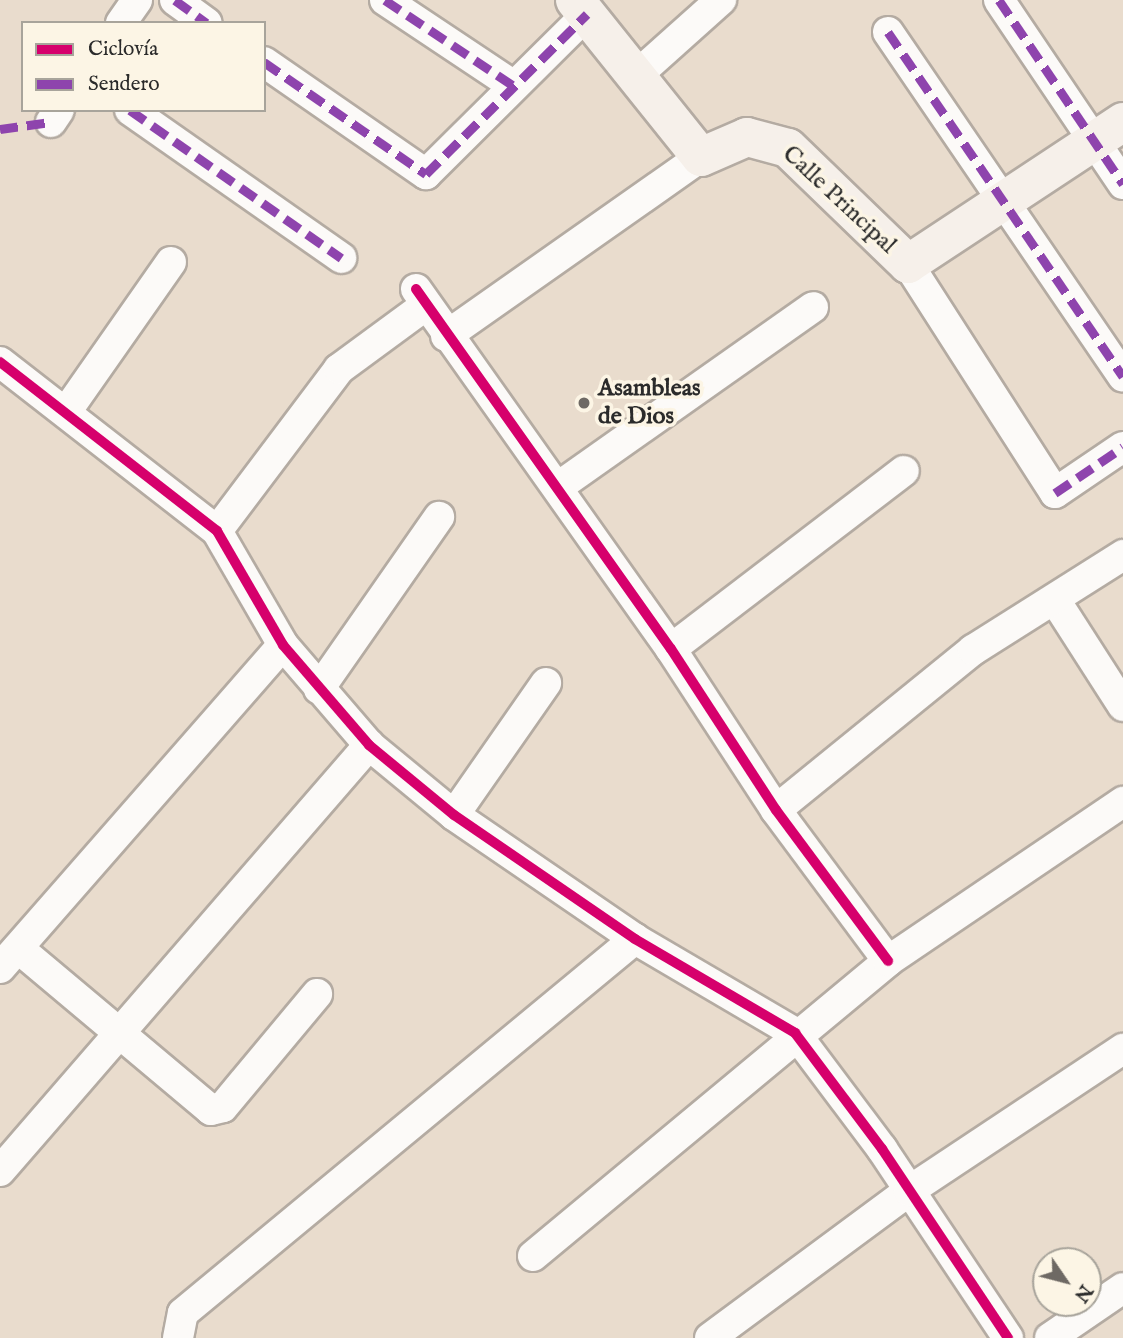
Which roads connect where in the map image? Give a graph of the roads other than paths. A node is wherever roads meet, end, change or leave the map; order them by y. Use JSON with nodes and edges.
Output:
{"nodes":[{"id":1,"x":137,"y":0,"type":"edge"},
{"id":2,"x":175,"y":0,"type":"edge"},
{"id":3,"x":385,"y":0,"type":"edge"},
{"id":4,"x":720,"y":0,"type":"edge"},
{"id":5,"x":999,"y":0,"type":"edge"},
{"id":6,"x":581,"y":7,"type":"edge"},
{"id":7,"x":122,"y":21,"type":"edge"},
{"id":8,"x":205,"y":21,"type":"edge"},
{"id":9,"x":888,"y":32,"type":"dead end"},
{"id":10,"x":266,"y":63,"type":"edge"},
{"id":11,"x":637,"y":75,"type":"junction"},
{"id":12,"x":514,"y":86,"type":"junction"},
{"id":13,"x":133,"y":112,"type":"edge"},
{"id":14,"x":1109,"y":132,"type":"edge"},
{"id":15,"x":701,"y":156,"type":"junction"},
{"id":16,"x":1123,"y":184,"type":"edge"},
{"id":17,"x":1008,"y":202,"type":"junction"},
{"id":18,"x":341,"y":258,"type":"dead end"},
{"id":19,"x":171,"y":262,"type":"dead end"},
{"id":20,"x":908,"y":264,"type":"junction"},
{"id":21,"x":813,"y":307,"type":"dead end"},
{"id":22,"x":446,"y":336,"type":"junction"},
{"id":23,"x":0,"y":362,"type":"edge"},
{"id":24,"x":1123,"y":377,"type":"edge"},
{"id":25,"x":66,"y":412,"type":"junction"},
{"id":26,"x":1123,"y":447,"type":"edge"},
{"id":27,"x":904,"y":471,"type":"dead end"},
{"id":28,"x":558,"y":487,"type":"junction"},
{"id":29,"x":439,"y":517,"type":"dead end"},
{"id":30,"x":217,"y":531,"type":"junction"},
{"id":31,"x":1123,"y":555,"type":"edge"},
{"id":32,"x":1055,"y":600,"type":"junction"},
{"id":33,"x":283,"y":645,"type":"junction"},
{"id":34,"x":671,"y":649,"type":"junction"},
{"id":35,"x":546,"y":683,"type":"dead end"},
{"id":36,"x":319,"y":689,"type":"junction"},
{"id":37,"x":1123,"y":706,"type":"edge"},
{"id":38,"x":369,"y":745,"type":"junction"},
{"id":39,"x":1123,"y":802,"type":"edge"},
{"id":40,"x":776,"y":810,"type":"junction"},
{"id":41,"x":454,"y":815,"type":"junction"},
{"id":42,"x":635,"y":939,"type":"junction"},
{"id":43,"x":9,"y":958,"type":"edge"},
{"id":44,"x":888,"y":961,"type":"junction"},
{"id":45,"x":317,"y":994,"type":"dead end"},
{"id":46,"x":795,"y":1033,"type":"junction"},
{"id":47,"x":119,"y":1034,"type":"junction"},
{"id":48,"x":1123,"y":1049,"type":"edge"},
{"id":49,"x":0,"y":1171,"type":"edge"},
{"id":50,"x":909,"y":1191,"type":"junction"},
{"id":51,"x":533,"y":1256,"type":"dead end"},
{"id":52,"x":1123,"y":1287,"type":"edge"},
{"id":53,"x":178,"y":1338,"type":"edge"},
{"id":54,"x":710,"y":1338,"type":"edge"},
{"id":55,"x":1008,"y":1338,"type":"edge"},
{"id":56,"x":1050,"y":1338,"type":"edge"}],
"edges":[{"from":1,"to":7,"type":"street"},
{"from":2,"to":8,"type":"street"},
{"from":3,"to":12,"type":"street"},
{"from":4,"to":11,"type":"street"},
{"from":5,"to":14,"type":"street"},
{"from":6,"to":11,"type":"street"},
{"from":6,"to":12,"type":"street"},
{"from":9,"to":17,"type":"street"},
{"from":10,"to":12,"type":"street"},
{"from":11,"to":15,"type":"street"},
{"from":13,"to":18,"type":"street"},
{"from":14,"to":16,"type":"street"},
{"from":14,"to":17,"type":"street"},
{"from":15,"to":20,"type":"street","name":"Calle Principal"},
{"from":15,"to":22,"type":"street"},
{"from":17,"to":20,"type":"street"},
{"from":17,"to":24,"type":"street"},
{"from":19,"to":25,"type":"street"},
{"from":20,"to":26,"type":"street","name":"Calle Principal"},
{"from":21,"to":28,"type":"street"},
{"from":22,"to":28,"type":"street"},
{"from":22,"to":30,"type":"street"},
{"from":23,"to":25,"type":"street"},
{"from":25,"to":30,"type":"street"},
{"from":27,"to":34,"type":"street"},
{"from":28,"to":34,"type":"street"},
{"from":29,"to":36,"type":"street"},
{"from":30,"to":33,"type":"street"},
{"from":31,"to":32,"type":"street"},
{"from":32,"to":37,"type":"street"},
{"from":32,"to":40,"type":"street"},
{"from":33,"to":36,"type":"street"},
{"from":33,"to":43,"type":"street"},
{"from":34,"to":40,"type":"street"},
{"from":35,"to":41,"type":"street"},
{"from":36,"to":38,"type":"street"},
{"from":38,"to":41,"type":"street"},
{"from":38,"to":47,"type":"street"},
{"from":39,"to":44,"type":"street"},
{"from":40,"to":44,"type":"street"},
{"from":41,"to":42,"type":"street"},
{"from":42,"to":46,"type":"street"},
{"from":42,"to":53,"type":"street"},
{"from":43,"to":47,"type":"street"},
{"from":44,"to":46,"type":"street"},
{"from":45,"to":47,"type":"street"},
{"from":46,"to":50,"type":"street"},
{"from":46,"to":51,"type":"street"},
{"from":47,"to":49,"type":"street"},
{"from":48,"to":50,"type":"street"},
{"from":50,"to":54,"type":"street"},
{"from":50,"to":55,"type":"street"},
{"from":52,"to":56,"type":"street"}]}
